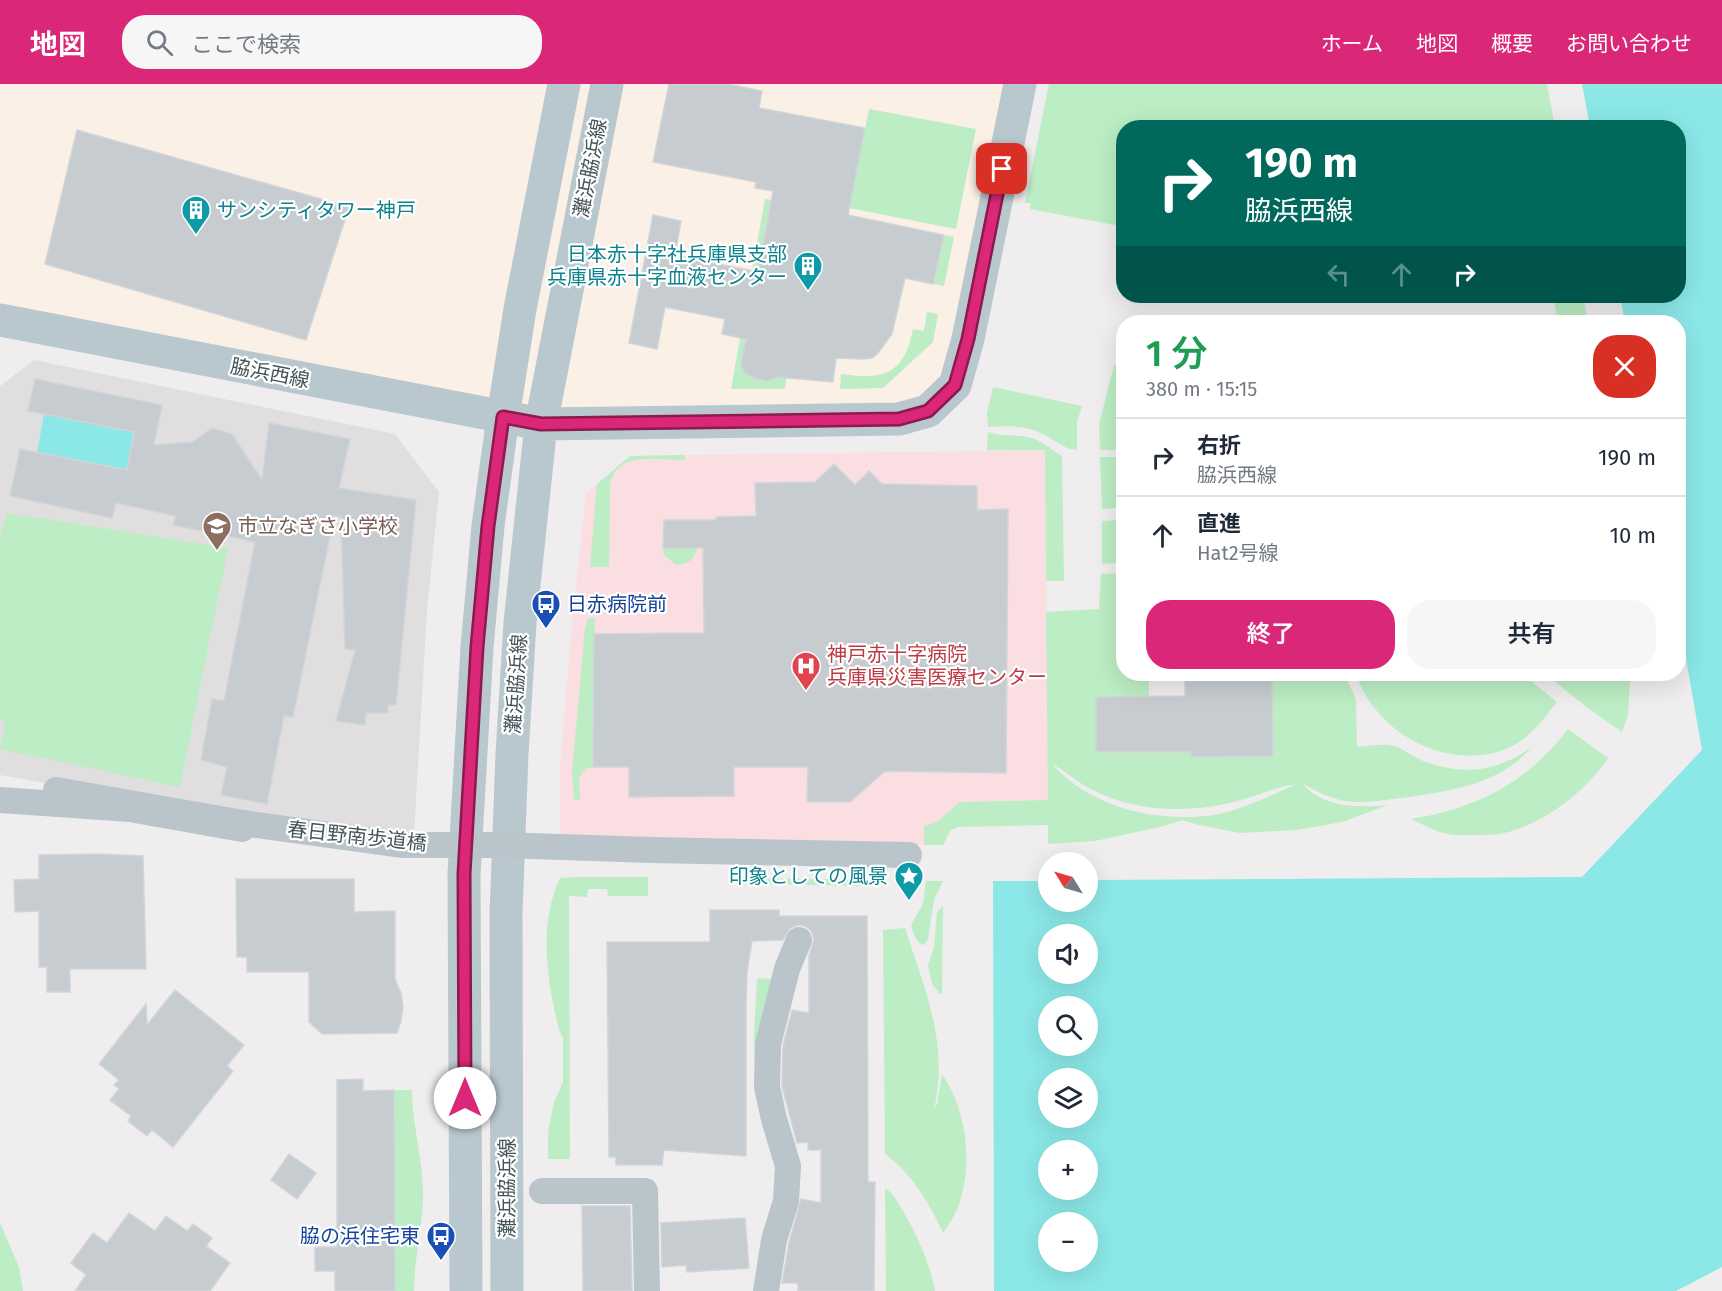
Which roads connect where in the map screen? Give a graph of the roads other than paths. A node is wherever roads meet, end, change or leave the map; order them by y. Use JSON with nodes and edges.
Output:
{"nodes":[{"id":1,"x":564,"y":84,"type":"edge"},
{"id":2,"x":607,"y":84,"type":"edge"},
{"id":3,"x":1020,"y":84,"type":"edge"},
{"id":4,"x":0,"y":320,"type":"edge"},
{"id":5,"x":503,"y":417,"type":"junction"},
{"id":6,"x":541,"y":424,"type":"junction"},
{"id":7,"x":56,"y":790,"type":"dead end"},
{"id":8,"x":0,"y":800,"type":"edge"},
{"id":9,"x":243,"y":823,"type":"junction"},
{"id":10,"x":909,"y":855,"type":"dead end"},
{"id":11,"x":799,"y":940,"type":"dead end"},
{"id":12,"x":542,"y":1191,"type":"dead end"},
{"id":13,"x":466,"y":1291,"type":"edge"},
{"id":14,"x":507,"y":1291,"type":"edge"},
{"id":15,"x":647,"y":1291,"type":"edge"},
{"id":16,"x":766,"y":1291,"type":"edge"}],
"edges":[{"from":1,"to":5,"type":"street","name":"灘浜脇浜線"},
{"from":2,"to":6,"type":"street","name":"灘浜脇浜線"},
{"from":3,"to":6,"type":"street","name":"脇浜西線"},
{"from":4,"to":5,"type":"street","name":"脇浜西線"},
{"from":5,"to":6,"type":"street","name":"脇浜西線"},
{"from":5,"to":13,"type":"street","name":"灘浜脇浜線"},
{"from":6,"to":14,"type":"street","name":"灘浜脇浜線"},
{"from":7,"to":9,"type":"street"},
{"from":8,"to":9,"type":"street"},
{"from":9,"to":10,"type":"street","name":"春日野南歩道橋","bridge":true},
{"from":11,"to":16,"type":"street"},
{"from":12,"to":15,"type":"street"}]}
